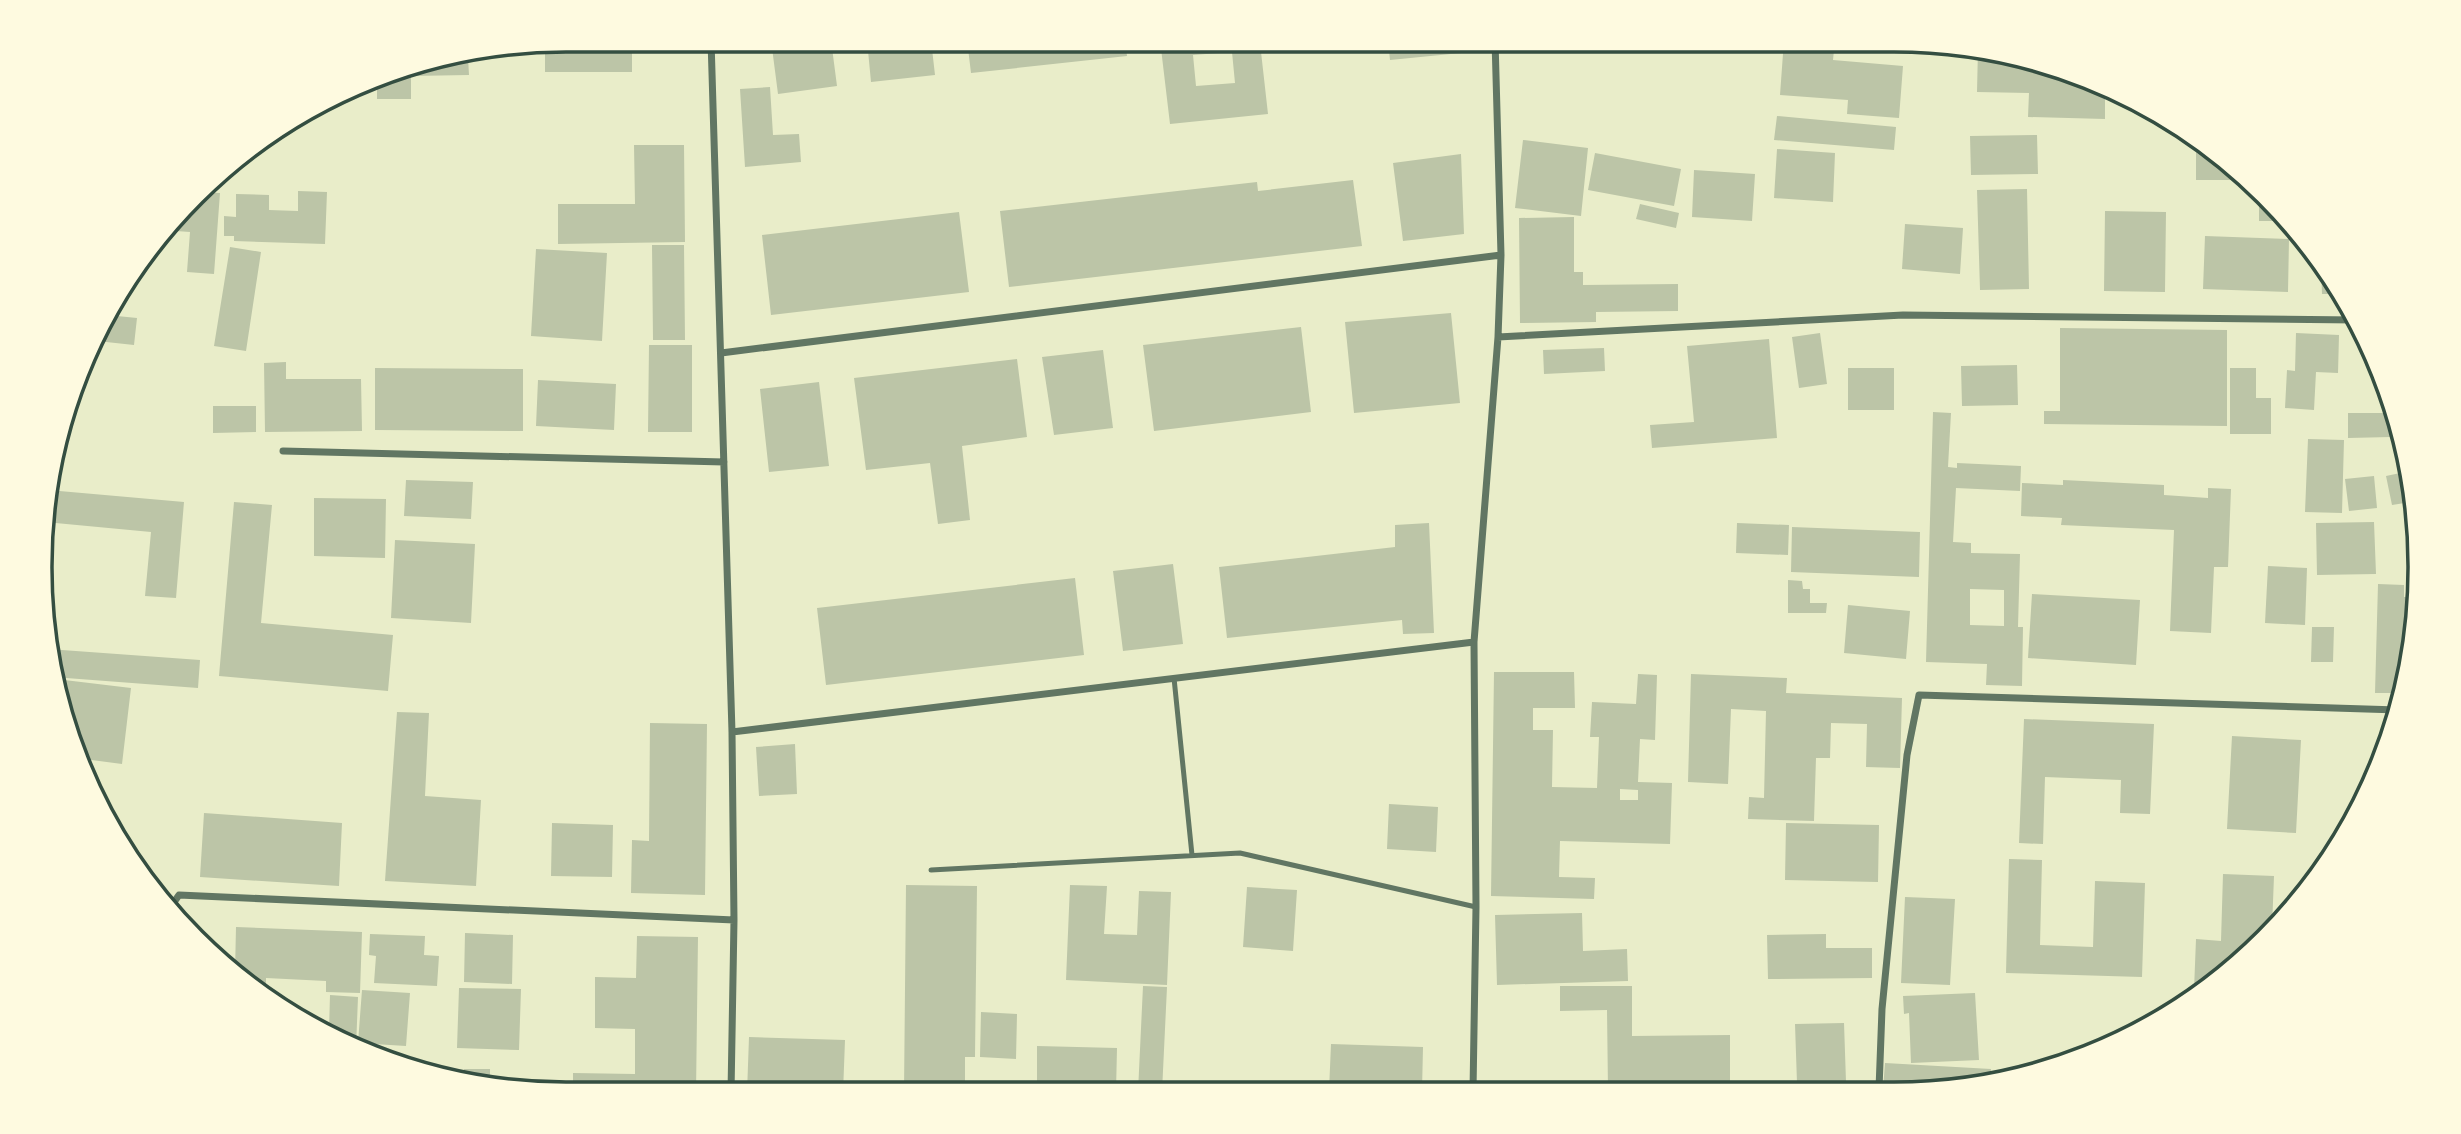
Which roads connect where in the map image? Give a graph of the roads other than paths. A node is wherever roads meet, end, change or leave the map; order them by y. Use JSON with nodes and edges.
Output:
{"nodes":[{"id":1,"x":711,"y":52,"type":"edge"},
{"id":2,"x":1495,"y":52,"type":"edge"},
{"id":3,"x":1501,"y":255,"type":"junction"},
{"id":4,"x":2345,"y":320,"type":"edge"},
{"id":5,"x":1499,"y":337,"type":"junction"},
{"id":6,"x":721,"y":353,"type":"junction"},
{"id":7,"x":283,"y":451,"type":"dead end"},
{"id":8,"x":724,"y":462,"type":"junction"},
{"id":9,"x":1474,"y":642,"type":"junction"},
{"id":10,"x":1174,"y":678,"type":"junction"},
{"id":11,"x":2388,"y":710,"type":"edge"},
{"id":12,"x":732,"y":732,"type":"junction"},
{"id":13,"x":1192,"y":855,"type":"junction"},
{"id":14,"x":931,"y":870,"type":"dead end"},
{"id":15,"x":175,"y":900,"type":"edge"},
{"id":16,"x":1476,"y":907,"type":"junction"},
{"id":17,"x":734,"y":920,"type":"junction"},
{"id":18,"x":731,"y":1082,"type":"edge"},
{"id":19,"x":1473,"y":1082,"type":"edge"},
{"id":20,"x":1879,"y":1082,"type":"edge"}],
"edges":[{"from":1,"to":6,"type":"street"},
{"from":2,"to":3,"type":"street"},
{"from":3,"to":5,"type":"street"},
{"from":3,"to":6,"type":"street"},
{"from":4,"to":5,"type":"street"},
{"from":5,"to":9,"type":"street"},
{"from":6,"to":8,"type":"street"},
{"from":7,"to":8,"type":"street"},
{"from":8,"to":12,"type":"street"},
{"from":9,"to":10,"type":"street"},
{"from":9,"to":16,"type":"street"},
{"from":10,"to":12,"type":"street"},
{"from":10,"to":13,"type":"lane"},
{"from":11,"to":20,"type":"street"},
{"from":12,"to":17,"type":"street"},
{"from":13,"to":14,"type":"lane"},
{"from":13,"to":16,"type":"lane"},
{"from":15,"to":17,"type":"street"},
{"from":16,"to":19,"type":"street"},
{"from":17,"to":18,"type":"street"}]}
